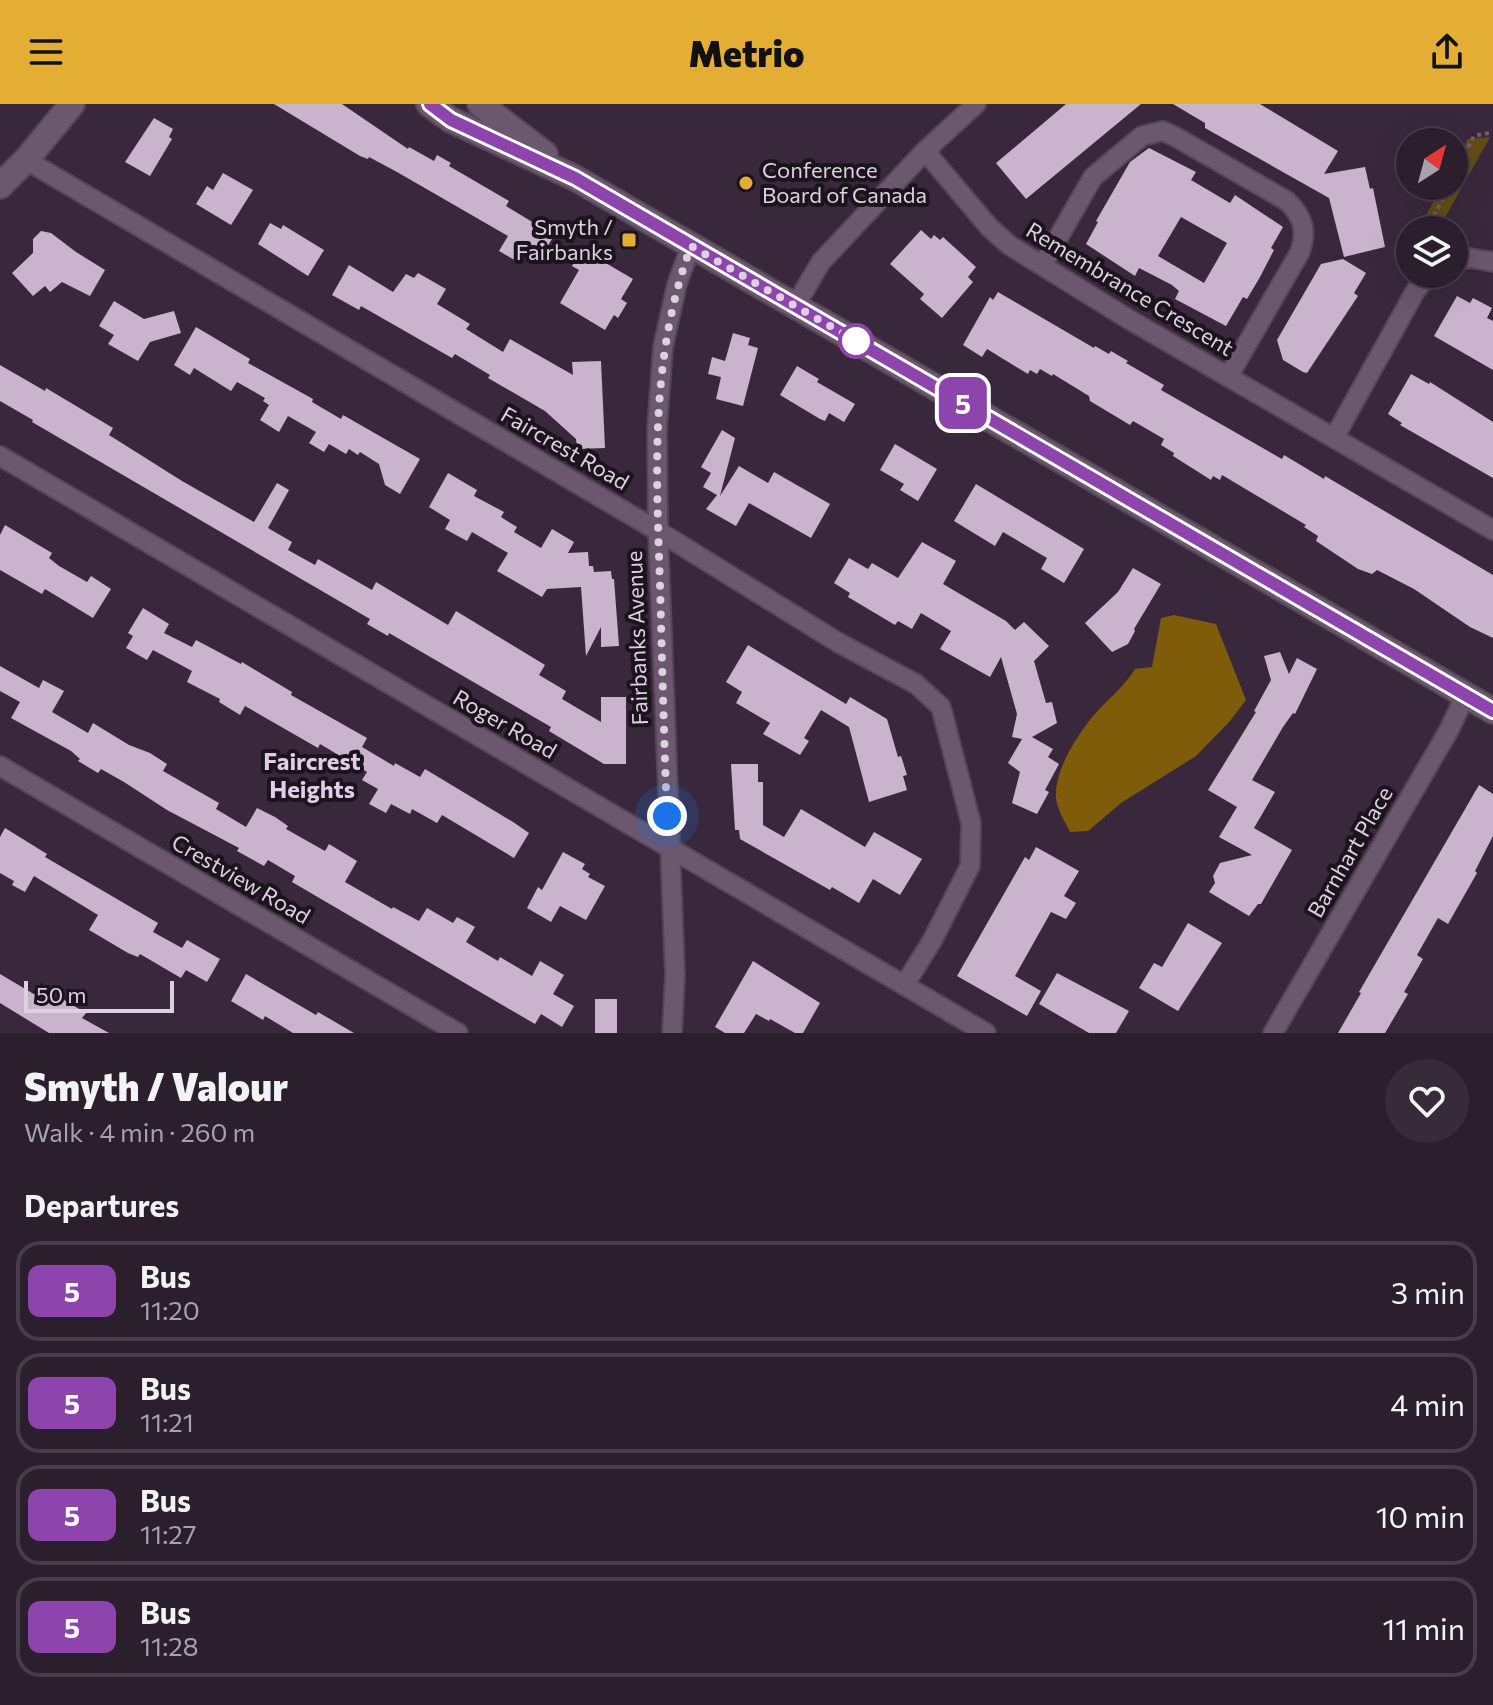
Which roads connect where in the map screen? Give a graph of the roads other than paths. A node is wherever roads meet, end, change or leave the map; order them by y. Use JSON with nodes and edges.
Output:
{"nodes":[{"id":1,"x":72,"y":104,"type":"edge"},
{"id":2,"x":429,"y":104,"type":"edge"},
{"id":3,"x":480,"y":104,"type":"edge"},
{"id":4,"x":976,"y":104,"type":"edge"},
{"id":5,"x":925,"y":151,"type":"junction"},
{"id":6,"x":26,"y":160,"type":"junction"},
{"id":7,"x":575,"y":178,"type":"junction"},
{"id":8,"x":0,"y":186,"type":"edge"},
{"id":9,"x":691,"y":246,"type":"junction"},
{"id":10,"x":1468,"y":258,"type":"edge"},
{"id":11,"x":1493,"y":262,"type":"edge"},
{"id":12,"x":1043,"y":264,"type":"junction"},
{"id":13,"x":1418,"y":288,"type":"edge"},
{"id":14,"x":795,"y":306,"type":"junction"},
{"id":15,"x":1228,"y":377,"type":"junction"},
{"id":16,"x":1334,"y":438,"type":"junction"},
{"id":17,"x":0,"y":456,"type":"edge"},
{"id":18,"x":1493,"y":530,"type":"edge"},
{"id":19,"x":658,"y":531,"type":"junction"},
{"id":20,"x":1466,"y":694,"type":"junction"},
{"id":21,"x":1493,"y":711,"type":"edge"},
{"id":22,"x":0,"y":766,"type":"edge"},
{"id":23,"x":668,"y":848,"type":"junction"},
{"id":24,"x":905,"y":984,"type":"junction"},
{"id":25,"x":458,"y":1033,"type":"edge"},
{"id":26,"x":672,"y":1033,"type":"edge"},
{"id":27,"x":986,"y":1033,"type":"edge"},
{"id":28,"x":1273,"y":1033,"type":"edge"}],
"edges":[{"from":1,"to":6,"type":"main road"},
{"from":2,"to":7,"type":"main road"},
{"from":3,"to":7,"type":"main road"},
{"from":4,"to":5,"type":"street"},
{"from":5,"to":12,"type":"street","name":"Remembrance Crescent"},
{"from":5,"to":14,"type":"street"},
{"from":6,"to":8,"type":"main road"},
{"from":6,"to":19,"type":"street","name":"Faircrest Road"},
{"from":7,"to":9,"type":"main road"},
{"from":9,"to":14,"type":"main road"},
{"from":9,"to":19,"type":"street","name":"Fairbanks Avenue"},
{"from":10,"to":11,"type":"street"},
{"from":12,"to":15,"type":"street","name":"Remembrance Crescent"},
{"from":12,"to":15,"type":"street"},
{"from":13,"to":16,"type":"street"},
{"from":14,"to":20,"type":"main road"},
{"from":15,"to":16,"type":"street","name":"Remembrance Crescent"},
{"from":16,"to":18,"type":"street","name":"Remembrance Crescent"},
{"from":17,"to":23,"type":"street","name":"Roger Road"},
{"from":19,"to":23,"type":"street","name":"Fairbanks Avenue"},
{"from":19,"to":24,"type":"street","name":"Faircrest Road"},
{"from":20,"to":21,"type":"main road"},
{"from":20,"to":28,"type":"street","name":"Barnhart Place"},
{"from":22,"to":25,"type":"street","name":"Crestview Road"},
{"from":23,"to":24,"type":"street","name":"Roger Road"},
{"from":23,"to":26,"type":"street","name":"Fairbanks Avenue"},
{"from":24,"to":27,"type":"street","name":"Roger Road"}]}
